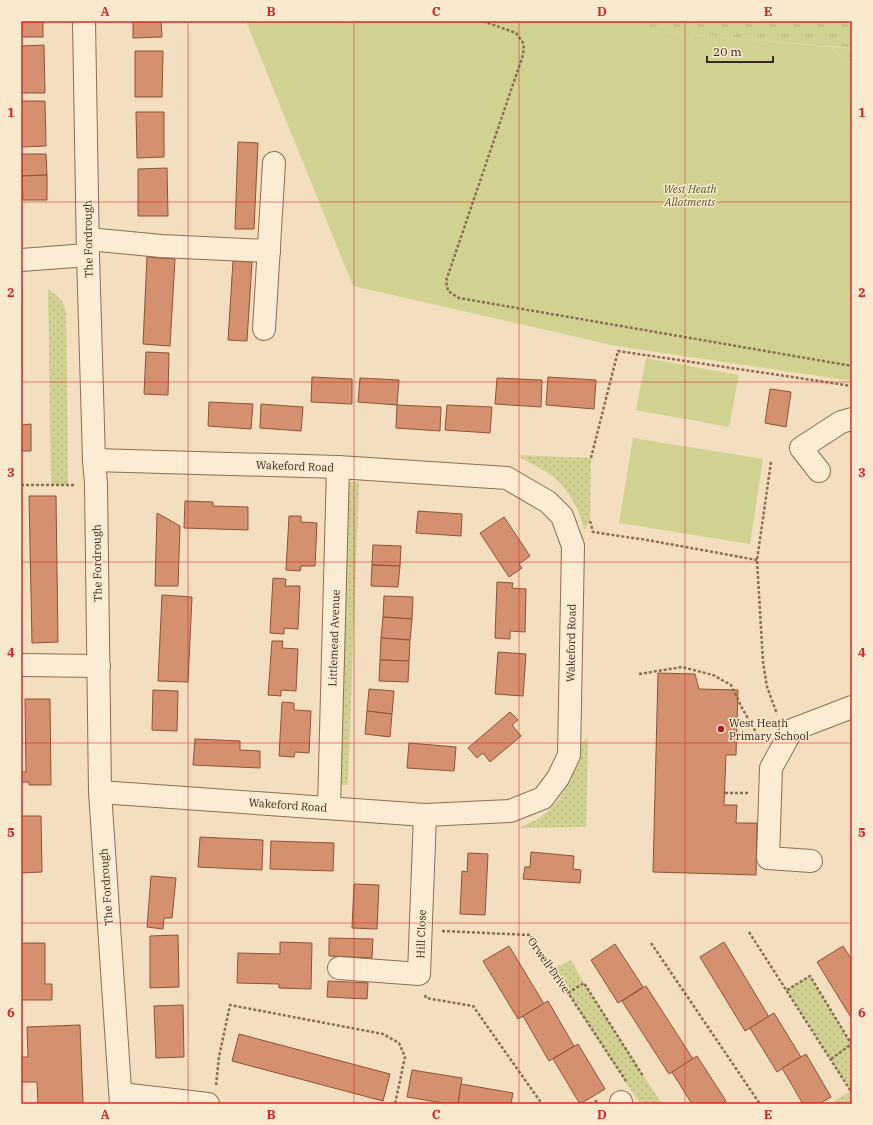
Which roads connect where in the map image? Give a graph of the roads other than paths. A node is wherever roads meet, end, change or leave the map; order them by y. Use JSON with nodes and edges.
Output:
{"nodes":[{"id":1,"x":84,"y":21,"type":"edge"},
{"id":2,"x":274,"y":163,"type":"dead end"},
{"id":3,"x":88,"y":247,"type":"junction"},
{"id":4,"x":269,"y":251,"type":"junction"},
{"id":5,"x":21,"y":260,"type":"edge"},
{"id":6,"x":264,"y":329,"type":"dead end"},
{"id":7,"x":852,"y":418,"type":"edge"},
{"id":8,"x":94,"y":460,"type":"junction"},
{"id":9,"x":338,"y":467,"type":"junction"},
{"id":10,"x":819,"y":471,"type":"dead end"},
{"id":11,"x":21,"y":665,"type":"edge"},
{"id":12,"x":99,"y":666,"type":"junction"},
{"id":13,"x":852,"y":708,"type":"edge"},
{"id":14,"x":100,"y":792,"type":"junction"},
{"id":15,"x":330,"y":808,"type":"junction"},
{"id":16,"x":425,"y":815,"type":"junction"},
{"id":17,"x":811,"y":860,"type":"dead end"},
{"id":18,"x":339,"y":968,"type":"dead end"},
{"id":19,"x":212,"y":1096,"type":"edge"},
{"id":20,"x":121,"y":1099,"type":"edge"}],
"edges":[{"from":1,"to":3,"type":"street","name":"The Fordrough"},
{"from":2,"to":4,"type":"street"},
{"from":3,"to":4,"type":"street"},
{"from":3,"to":5,"type":"street"},
{"from":3,"to":8,"type":"street","name":"The Fordrough"},
{"from":4,"to":6,"type":"street"},
{"from":7,"to":10,"type":"street"},
{"from":8,"to":9,"type":"street","name":"Wakeford Road"},
{"from":8,"to":12,"type":"street","name":"The Fordrough"},
{"from":9,"to":15,"type":"street","name":"Littlemead Avenue"},
{"from":9,"to":16,"type":"street","name":"Wakeford Road"},
{"from":11,"to":12,"type":"street"},
{"from":12,"to":14,"type":"street","name":"The Fordrough"},
{"from":13,"to":17,"type":"street"},
{"from":14,"to":15,"type":"street","name":"Wakeford Road"},
{"from":14,"to":20,"type":"street","name":"The Fordrough"},
{"from":15,"to":16,"type":"street","name":"Wakeford Road"},
{"from":16,"to":18,"type":"street","name":"Hill Close"},
{"from":19,"to":20,"type":"street"}]}
